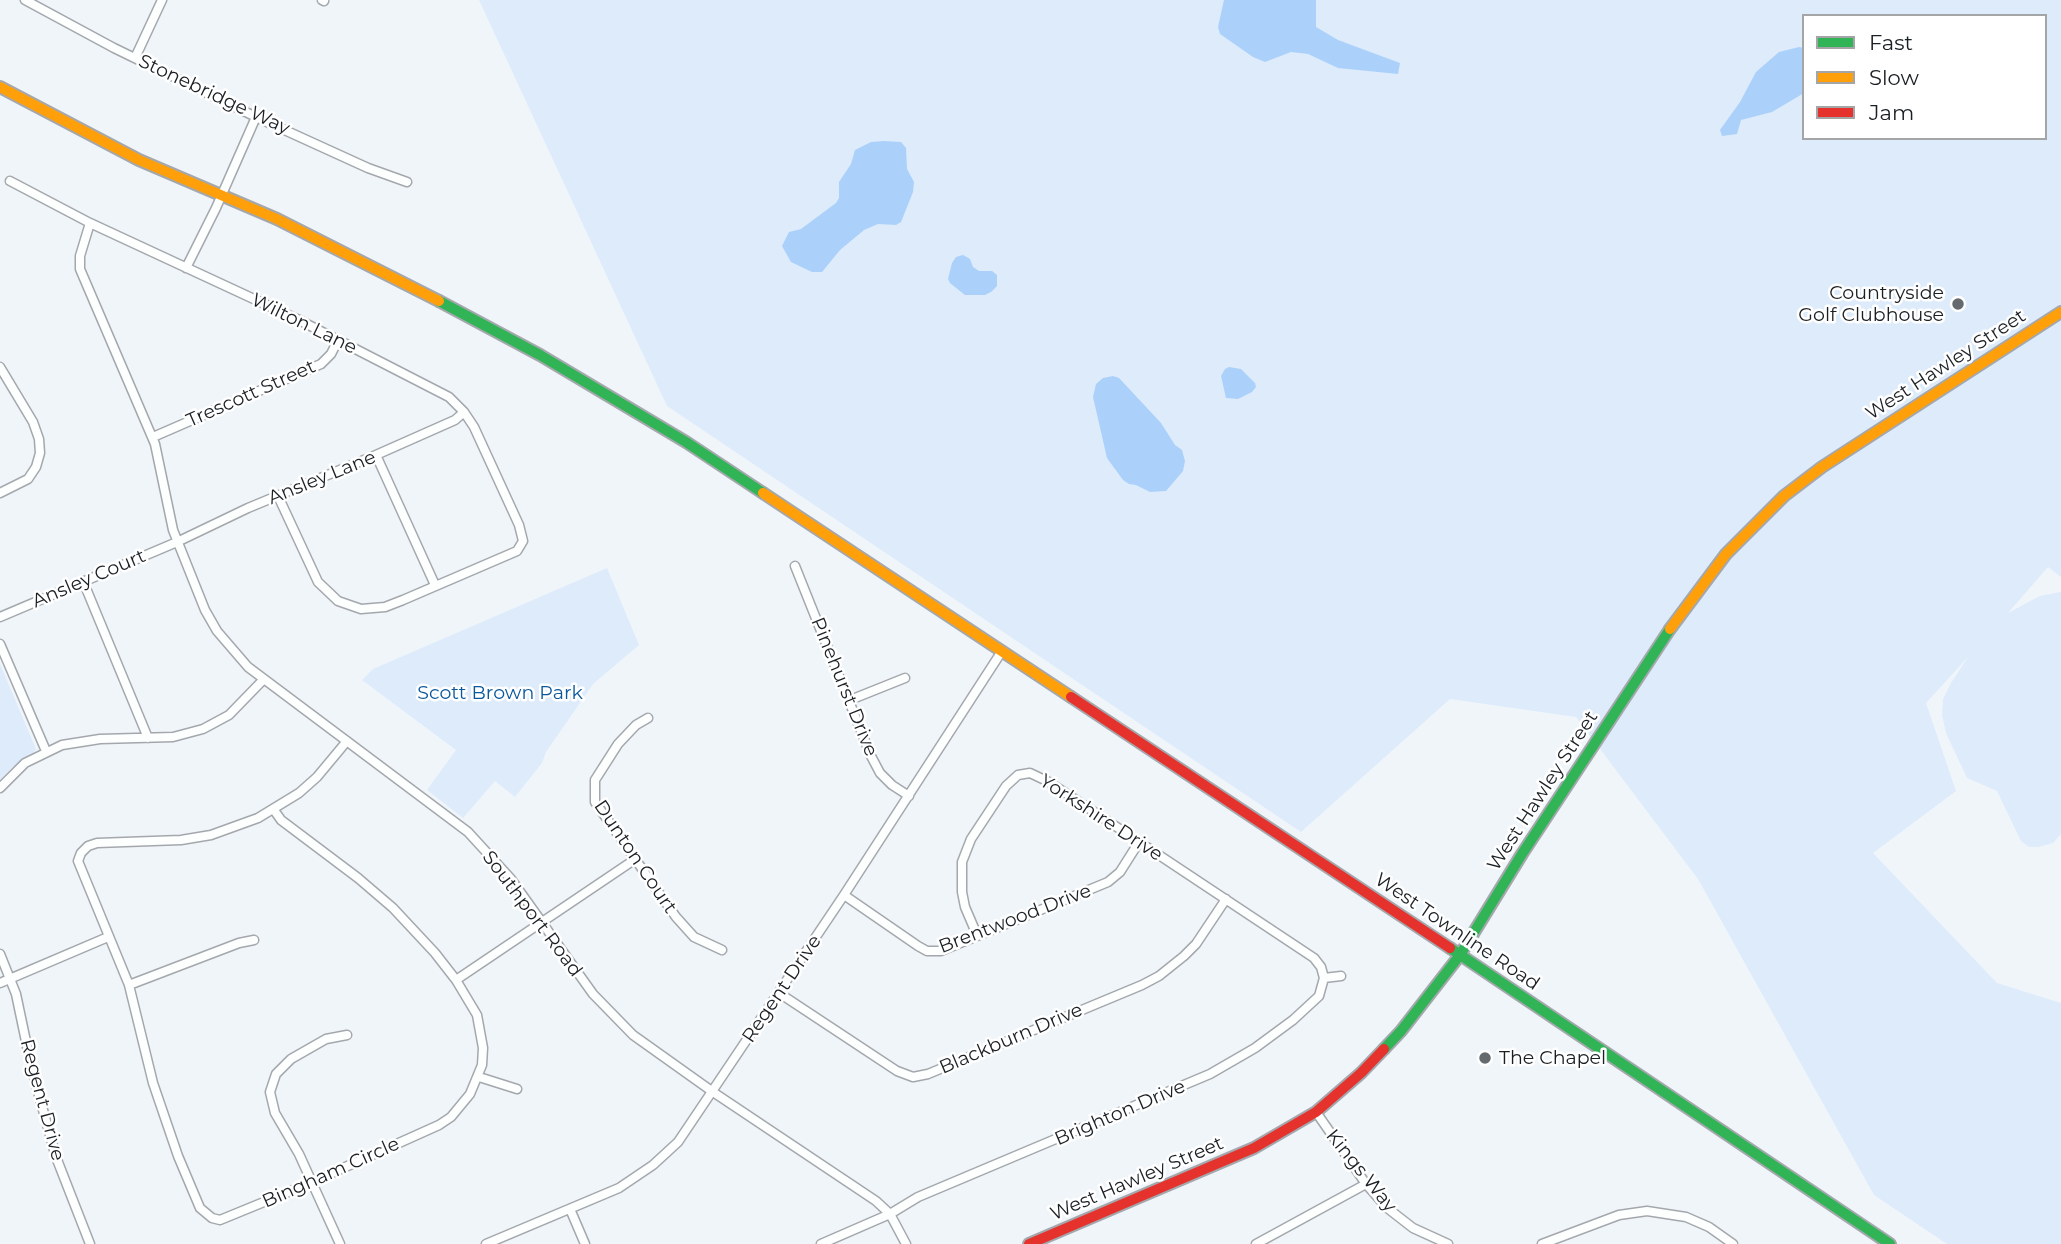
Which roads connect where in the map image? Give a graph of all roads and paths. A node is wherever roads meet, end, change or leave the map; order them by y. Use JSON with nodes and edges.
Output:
{"nodes":[{"id":1,"x":25,"y":0,"type":"edge"},
{"id":2,"x":162,"y":0,"type":"edge"},
{"id":3,"x":135,"y":58,"type":"junction"},
{"id":4,"x":0,"y":87,"type":"edge"},
{"id":5,"x":256,"y":117,"type":"junction"},
{"id":6,"x":10,"y":181,"type":"dead end"},
{"id":7,"x":407,"y":182,"type":"dead end"},
{"id":8,"x":220,"y":196,"type":"junction"},
{"id":9,"x":90,"y":223,"type":"junction"},
{"id":10,"x":186,"y":268,"type":"junction"},
{"id":11,"x":2061,"y":312,"type":"edge"},
{"id":12,"x":338,"y":340,"type":"junction"},
{"id":13,"x":0,"y":367,"type":"edge"},
{"id":14,"x":464,"y":412,"type":"junction"},
{"id":15,"x":153,"y":437,"type":"junction"},
{"id":16,"x":376,"y":456,"type":"junction"},
{"id":17,"x":0,"y":493,"type":"edge"},
{"id":18,"x":278,"y":496,"type":"junction"},
{"id":19,"x":177,"y":542,"type":"junction"},
{"id":20,"x":795,"y":566,"type":"dead end"},
{"id":21,"x":83,"y":581,"type":"junction"},
{"id":22,"x":435,"y":586,"type":"junction"},
{"id":23,"x":0,"y":617,"type":"edge"},
{"id":24,"x":0,"y":644,"type":"edge"},
{"id":25,"x":1002,"y":651,"type":"junction"},
{"id":26,"x":905,"y":678,"type":"dead end"},
{"id":27,"x":264,"y":680,"type":"junction"},
{"id":28,"x":850,"y":700,"type":"junction"},
{"id":29,"x":648,"y":718,"type":"dead end"},
{"id":30,"x":148,"y":738,"type":"junction"},
{"id":31,"x":347,"y":741,"type":"junction"},
{"id":32,"x":46,"y":751,"type":"junction"},
{"id":33,"x":0,"y":788,"type":"edge"},
{"id":34,"x":909,"y":796,"type":"junction"},
{"id":35,"x":274,"y":810,"type":"junction"},
{"id":36,"x":1139,"y":842,"type":"junction"},
{"id":37,"x":634,"y":860,"type":"junction"},
{"id":38,"x":844,"y":895,"type":"junction"},
{"id":39,"x":1226,"y":899,"type":"junction"},
{"id":40,"x":541,"y":922,"type":"junction"},
{"id":41,"x":977,"y":935,"type":"junction"},
{"id":42,"x":108,"y":937,"type":"junction"},
{"id":43,"x":254,"y":940,"type":"dead end"},
{"id":44,"x":722,"y":950,"type":"dead end"},
{"id":45,"x":0,"y":954,"type":"edge"},
{"id":46,"x":1461,"y":955,"type":"junction"},
{"id":47,"x":1341,"y":976,"type":"dead end"},
{"id":48,"x":1324,"y":978,"type":"junction"},
{"id":49,"x":11,"y":979,"type":"junction"},
{"id":50,"x":456,"y":980,"type":"junction"},
{"id":51,"x":0,"y":984,"type":"edge"},
{"id":52,"x":129,"y":985,"type":"junction"},
{"id":53,"x":779,"y":993,"type":"junction"},
{"id":54,"x":347,"y":1035,"type":"dead end"},
{"id":55,"x":479,"y":1077,"type":"junction"},
{"id":56,"x":517,"y":1089,"type":"dead end"},
{"id":57,"x":713,"y":1092,"type":"junction"},
{"id":58,"x":1315,"y":1112,"type":"junction"},
{"id":59,"x":312,"y":1182,"type":"junction"},
{"id":60,"x":1366,"y":1184,"type":"junction"},
{"id":61,"x":570,"y":1209,"type":"junction"},
{"id":62,"x":890,"y":1214,"type":"junction"},
{"id":63,"x":90,"y":1244,"type":"edge"},
{"id":64,"x":340,"y":1244,"type":"edge"},
{"id":65,"x":486,"y":1244,"type":"edge"},
{"id":66,"x":585,"y":1244,"type":"edge"},
{"id":67,"x":821,"y":1244,"type":"edge"},
{"id":68,"x":906,"y":1244,"type":"edge"},
{"id":69,"x":1029,"y":1244,"type":"edge"},
{"id":70,"x":1256,"y":1244,"type":"edge"},
{"id":71,"x":1448,"y":1244,"type":"edge"},
{"id":72,"x":1542,"y":1244,"type":"edge"},
{"id":73,"x":1733,"y":1244,"type":"edge"},
{"id":74,"x":1890,"y":1244,"type":"edge"}],
"edges":[{"from":1,"to":3,"type":"street","name":"Stonebridge Way"},
{"from":2,"to":3,"type":"street"},
{"from":3,"to":5,"type":"street","name":"Stonebridge Way"},
{"from":4,"to":8,"type":"main road","name":"West Townline Road"},
{"from":5,"to":7,"type":"street","name":"Stonebridge Way"},
{"from":5,"to":8,"type":"street"},
{"from":6,"to":9,"type":"street","name":"Wilton Lane"},
{"from":8,"to":10,"type":"street"},
{"from":8,"to":25,"type":"main road","name":"West Townline Road"},
{"from":9,"to":10,"type":"street","name":"Wilton Lane"},
{"from":9,"to":15,"type":"street","name":"Southport Road"},
{"from":10,"to":12,"type":"street","name":"Wilton Lane"},
{"from":11,"to":46,"type":"main road","name":"West Hawley Street"},
{"from":12,"to":14,"type":"street","name":"Wilton Lane"},
{"from":12,"to":15,"type":"street","name":"Trescott Street"},
{"from":13,"to":17,"type":"street"},
{"from":14,"to":16,"type":"street","name":"Ansley Lane"},
{"from":14,"to":22,"type":"street","name":"Wilton Lane"},
{"from":15,"to":19,"type":"street","name":"Southport Road"},
{"from":16,"to":18,"type":"street","name":"Ansley Lane"},
{"from":16,"to":22,"type":"street"},
{"from":18,"to":19,"type":"street","name":"Ansley Lane"},
{"from":18,"to":22,"type":"street"},
{"from":19,"to":21,"type":"street","name":"Ansley Court"},
{"from":19,"to":27,"type":"street","name":"Southport Road"},
{"from":20,"to":28,"type":"street","name":"Pinehurst Drive"},
{"from":21,"to":23,"type":"street","name":"Ansley Court"},
{"from":21,"to":30,"type":"street"},
{"from":24,"to":32,"type":"street"},
{"from":25,"to":34,"type":"street","name":"Regent Drive"},
{"from":25,"to":46,"type":"main road","name":"West Townline Road"},
{"from":26,"to":28,"type":"street"},
{"from":27,"to":30,"type":"street"},
{"from":27,"to":31,"type":"street","name":"Southport Road"},
{"from":28,"to":34,"type":"street","name":"Pinehurst Drive"},
{"from":29,"to":37,"type":"street","name":"Dunton Court"},
{"from":30,"to":32,"type":"street"},
{"from":31,"to":35,"type":"street"},
{"from":31,"to":40,"type":"street","name":"Southport Road"},
{"from":32,"to":33,"type":"street"},
{"from":34,"to":38,"type":"street","name":"Regent Drive"},
{"from":35,"to":42,"type":"street","name":"Bingham Circle"},
{"from":35,"to":50,"type":"street","name":"Bingham Circle"},
{"from":36,"to":39,"type":"street","name":"Yorkshire Drive"},
{"from":36,"to":41,"type":"street","name":"Brentwood Drive"},
{"from":36,"to":41,"type":"street","name":"Yorkshire Drive"},
{"from":37,"to":40,"type":"street"},
{"from":37,"to":44,"type":"street","name":"Dunton Court"},
{"from":38,"to":41,"type":"street","name":"Brentwood Drive"},
{"from":38,"to":53,"type":"street","name":"Regent Drive"},
{"from":39,"to":48,"type":"street","name":"Yorkshire Drive"},
{"from":39,"to":53,"type":"street","name":"Blackburn Drive"},
{"from":40,"to":50,"type":"street"},
{"from":40,"to":57,"type":"street","name":"Southport Road"},
{"from":42,"to":49,"type":"street"},
{"from":42,"to":52,"type":"street","name":"Bingham Circle"},
{"from":43,"to":52,"type":"street"},
{"from":45,"to":49,"type":"street","name":"Regent Drive"},
{"from":46,"to":58,"type":"main road","name":"West Hawley Street"},
{"from":46,"to":74,"type":"main road","name":"West Townline Road"},
{"from":47,"to":48,"type":"street"},
{"from":48,"to":62,"type":"street","name":"Brighton Drive"},
{"from":49,"to":51,"type":"street"},
{"from":49,"to":63,"type":"street","name":"Regent Drive"},
{"from":50,"to":55,"type":"street","name":"Bingham Circle"},
{"from":52,"to":59,"type":"street","name":"Bingham Circle"},
{"from":53,"to":57,"type":"street","name":"Regent Drive"},
{"from":54,"to":59,"type":"street"},
{"from":55,"to":56,"type":"street"},
{"from":55,"to":59,"type":"street","name":"Bingham Circle"},
{"from":57,"to":61,"type":"street","name":"Regent Drive"},
{"from":57,"to":62,"type":"street","name":"Southport Road"},
{"from":58,"to":60,"type":"street","name":"Kings Way"},
{"from":58,"to":69,"type":"main road","name":"West Hawley Street"},
{"from":59,"to":64,"type":"street"},
{"from":60,"to":70,"type":"street"},
{"from":60,"to":71,"type":"street","name":"Kings Way"},
{"from":61,"to":65,"type":"street","name":"Regent Drive"},
{"from":61,"to":66,"type":"street"},
{"from":62,"to":67,"type":"street","name":"Brighton Drive"},
{"from":62,"to":68,"type":"street"},
{"from":72,"to":73,"type":"street"}]}
